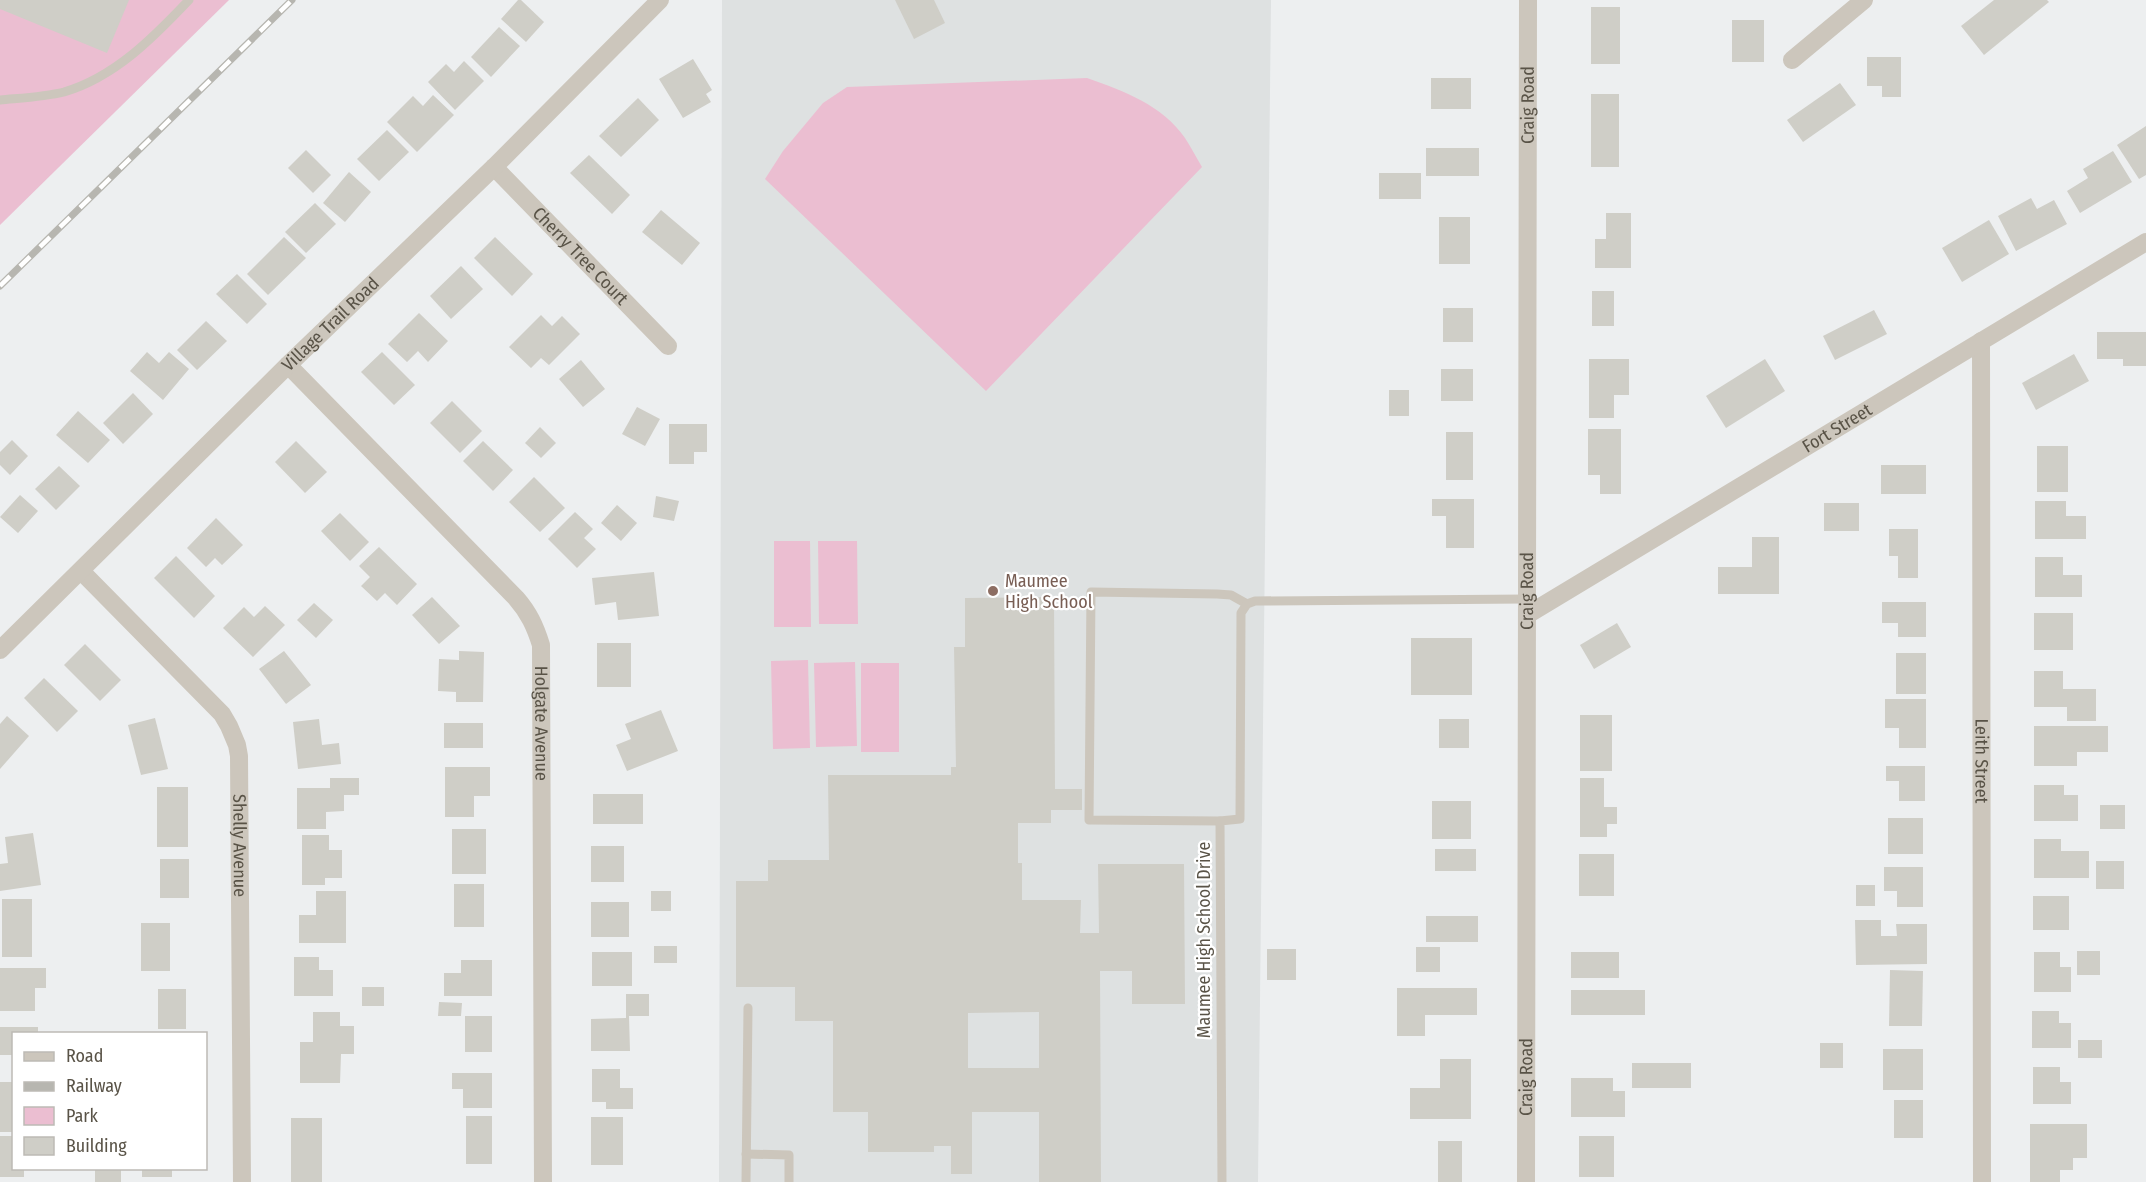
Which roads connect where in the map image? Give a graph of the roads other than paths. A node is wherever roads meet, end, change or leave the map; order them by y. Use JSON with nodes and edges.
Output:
{"nodes":[{"id":1,"x":189,"y":0,"type":"edge"},
{"id":2,"x":660,"y":0,"type":"edge"},
{"id":3,"x":1528,"y":0,"type":"edge"},
{"id":4,"x":1864,"y":0,"type":"edge"},
{"id":5,"x":1792,"y":60,"type":"dead end"},
{"id":6,"x":0,"y":100,"type":"edge"},
{"id":7,"x":494,"y":167,"type":"junction"},
{"id":8,"x":2146,"y":242,"type":"edge"},
{"id":9,"x":1981,"y":341,"type":"junction"},
{"id":10,"x":668,"y":346,"type":"dead end"},
{"id":11,"x":288,"y":365,"type":"junction"},
{"id":12,"x":81,"y":571,"type":"junction"},
{"id":13,"x":1247,"y":604,"type":"junction"},
{"id":14,"x":1527,"y":607,"type":"junction"},
{"id":15,"x":0,"y":650,"type":"edge"},
{"id":16,"x":1220,"y":821,"type":"junction"},
{"id":17,"x":748,"y":1008,"type":"dead end"},
{"id":18,"x":746,"y":1154,"type":"junction"},
{"id":19,"x":242,"y":1182,"type":"edge"},
{"id":20,"x":543,"y":1182,"type":"edge"},
{"id":21,"x":746,"y":1182,"type":"edge"},
{"id":22,"x":789,"y":1182,"type":"edge"},
{"id":23,"x":1222,"y":1182,"type":"edge"},
{"id":24,"x":1526,"y":1182,"type":"edge"},
{"id":25,"x":1982,"y":1182,"type":"edge"}],
"edges":[{"from":1,"to":6,"type":"lane"},
{"from":2,"to":7,"type":"street","name":"Village Trail Road"},
{"from":3,"to":14,"type":"street","name":"Craig Road"},
{"from":4,"to":5,"type":"street"},
{"from":7,"to":10,"type":"street","name":"Cherry Tree Court"},
{"from":7,"to":11,"type":"street","name":"Village Trail Road"},
{"from":8,"to":9,"type":"street","name":"Fort Street"},
{"from":9,"to":14,"type":"street","name":"Fort Street"},
{"from":9,"to":25,"type":"street","name":"Leith Street"},
{"from":11,"to":12,"type":"street","name":"Village Trail Road"},
{"from":11,"to":20,"type":"street","name":"Holgate Avenue"},
{"from":12,"to":15,"type":"street","name":"Village Trail Road"},
{"from":12,"to":19,"type":"street","name":"Shelly Avenue"},
{"from":13,"to":14,"type":"lane"},
{"from":13,"to":16,"type":"lane","name":"Maumee High School Drive"},
{"from":13,"to":16,"type":"lane"},
{"from":14,"to":24,"type":"street","name":"Craig Road"},
{"from":16,"to":23,"type":"lane","name":"Maumee High School Drive"},
{"from":17,"to":18,"type":"lane"},
{"from":18,"to":21,"type":"lane"},
{"from":18,"to":22,"type":"lane"}]}
